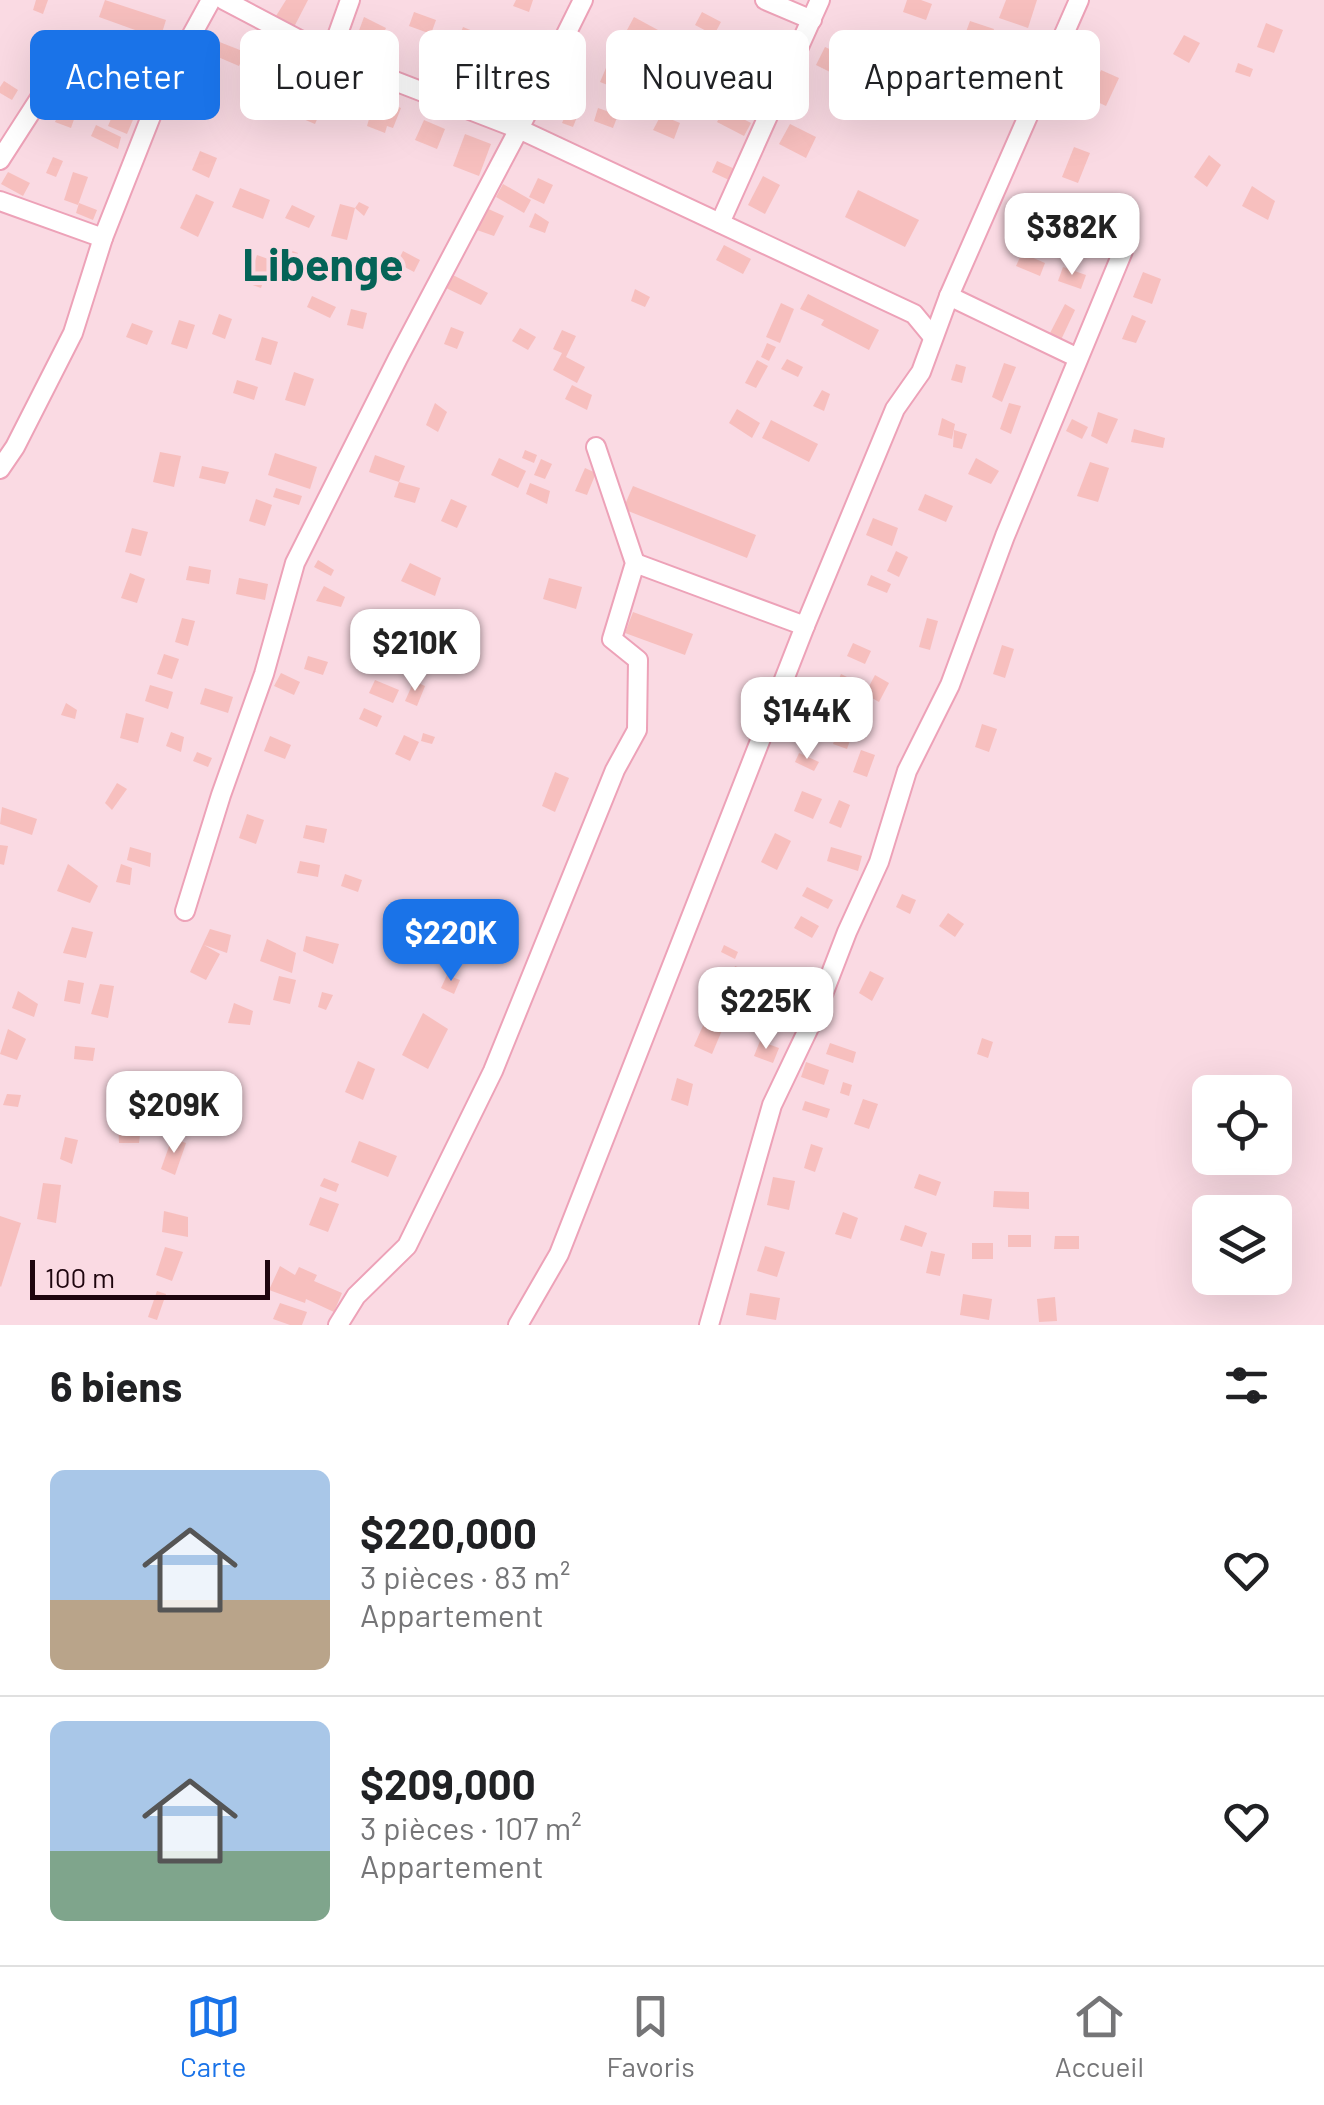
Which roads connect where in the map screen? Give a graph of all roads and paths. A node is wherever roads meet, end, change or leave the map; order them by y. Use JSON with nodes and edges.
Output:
{"nodes":[{"id":1,"x":212,"y":0,"type":"edge"},
{"id":2,"x":224,"y":0,"type":"edge"},
{"id":3,"x":350,"y":0,"type":"edge"},
{"id":4,"x":583,"y":0,"type":"edge"},
{"id":5,"x":765,"y":0,"type":"edge"},
{"id":6,"x":820,"y":0,"type":"edge"},
{"id":7,"x":1079,"y":0,"type":"edge"},
{"id":8,"x":812,"y":20,"type":"junction"},
{"id":9,"x":196,"y":30,"type":"edge"},
{"id":10,"x":281,"y":30,"type":"edge"},
{"id":11,"x":339,"y":30,"type":"edge"},
{"id":12,"x":399,"y":83,"type":"edge"},
{"id":13,"x":30,"y":114,"type":"edge"},
{"id":14,"x":150,"y":120,"type":"edge"},
{"id":15,"x":520,"y":129,"type":"junction"},
{"id":16,"x":0,"y":160,"type":"edge"},
{"id":17,"x":0,"y":200,"type":"edge"},
{"id":18,"x":720,"y":223,"type":"junction"},
{"id":19,"x":103,"y":238,"type":"junction"},
{"id":20,"x":1124,"y":250,"type":"dead end"},
{"id":21,"x":949,"y":296,"type":"junction"},
{"id":22,"x":933,"y":337,"type":"junction"},
{"id":23,"x":1078,"y":358,"type":"junction"},
{"id":24,"x":596,"y":447,"type":"dead end"},
{"id":25,"x":8,"y":450,"type":"edge"},
{"id":26,"x":0,"y":469,"type":"edge"},
{"id":27,"x":636,"y":563,"type":"junction"},
{"id":28,"x":805,"y":626,"type":"junction"},
{"id":29,"x":186,"y":911,"type":"dead end"},
{"id":30,"x":338,"y":1325,"type":"edge"},
{"id":31,"x":518,"y":1325,"type":"edge"},
{"id":32,"x":709,"y":1325,"type":"edge"}],
"edges":[{"from":1,"to":9,"type":"street"},
{"from":2,"to":10,"type":"street"},
{"from":3,"to":11,"type":"street"},
{"from":4,"to":15,"type":"street"},
{"from":5,"to":8,"type":"street"},
{"from":6,"to":8,"type":"street"},
{"from":7,"to":21,"type":"street"},
{"from":8,"to":18,"type":"street"},
{"from":12,"to":15,"type":"street"},
{"from":13,"to":16,"type":"street"},
{"from":14,"to":19,"type":"street"},
{"from":15,"to":18,"type":"street"},
{"from":15,"to":29,"type":"street"},
{"from":17,"to":19,"type":"street"},
{"from":18,"to":22,"type":"street"},
{"from":19,"to":25,"type":"street"},
{"from":20,"to":23,"type":"street"},
{"from":21,"to":22,"type":"street"},
{"from":21,"to":23,"type":"street"},
{"from":22,"to":28,"type":"street"},
{"from":23,"to":32,"type":"street"},
{"from":24,"to":27,"type":"street"},
{"from":25,"to":26,"type":"street"},
{"from":27,"to":28,"type":"street"},
{"from":27,"to":30,"type":"street"},
{"from":28,"to":31,"type":"street"}]}
